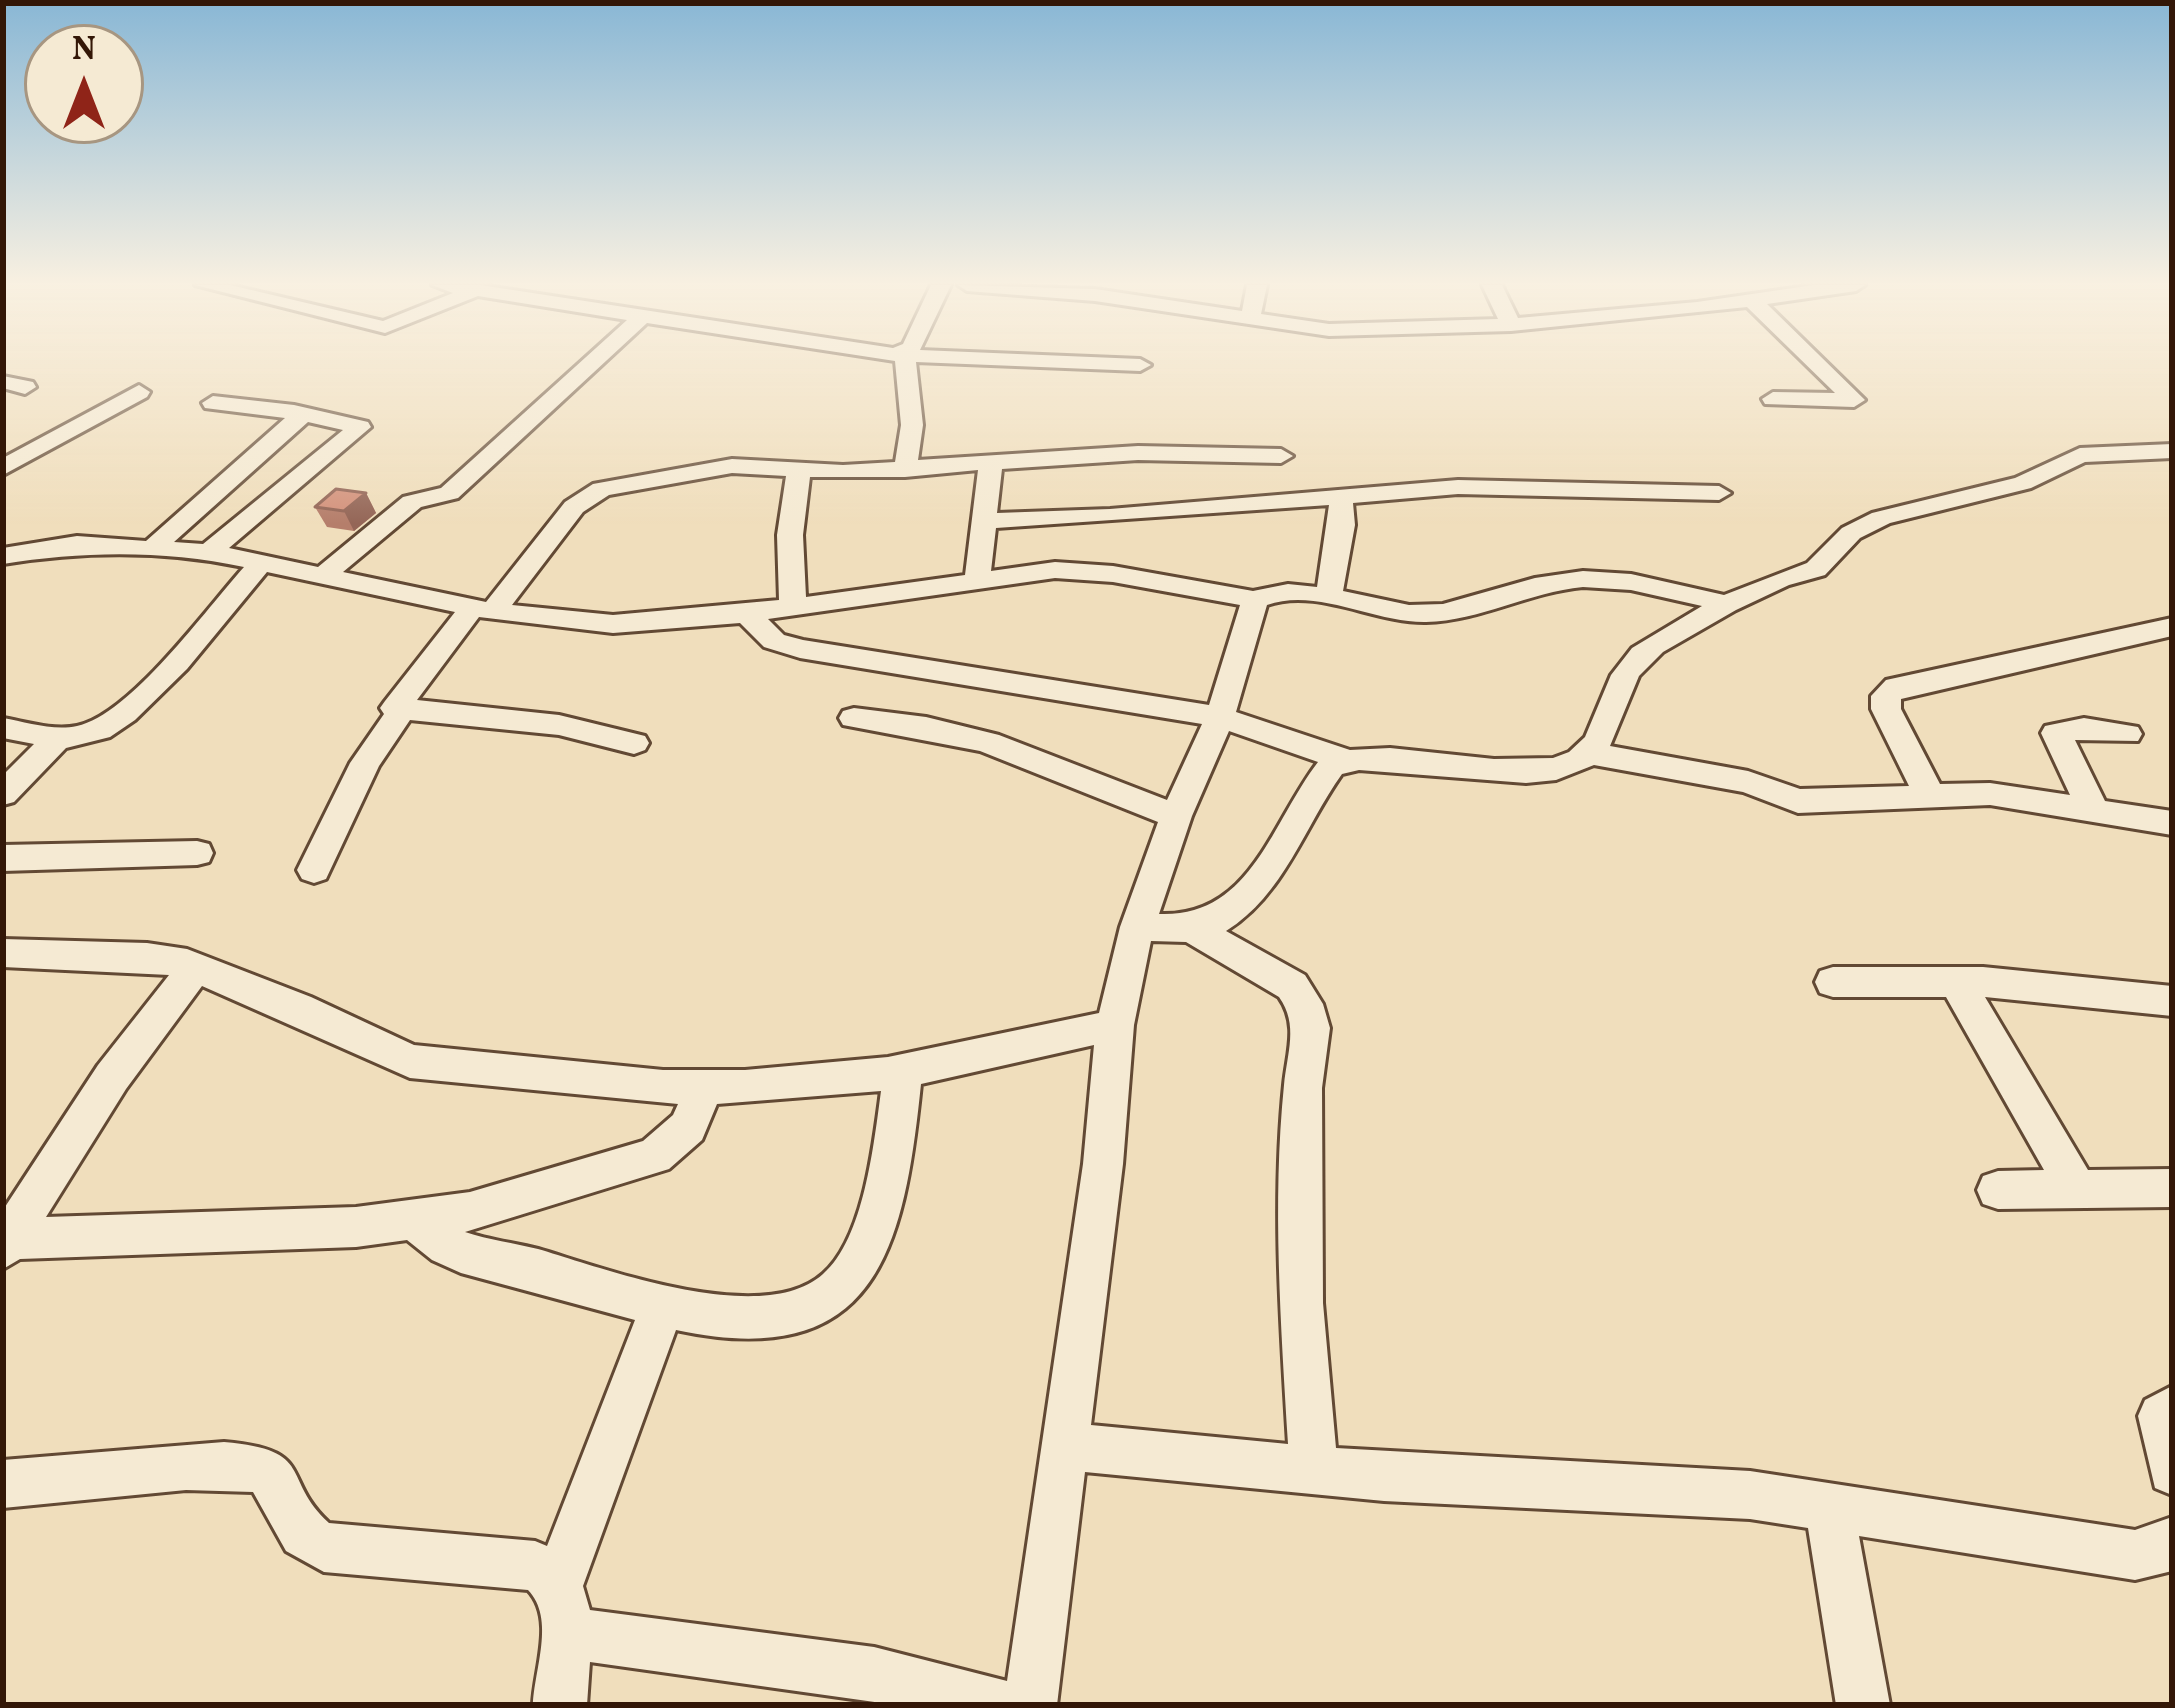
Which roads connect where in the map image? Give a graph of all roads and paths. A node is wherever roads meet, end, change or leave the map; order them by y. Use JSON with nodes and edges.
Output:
{"nodes":[{"id":1,"x":590,"y":365,"type":"edge"},
{"id":2,"x":902,"y":365,"type":"edge"},
{"id":3,"x":1133,"y":365,"type":"edge"},
{"id":4,"x":1140,"y":365,"type":"dead end"},
{"id":5,"x":1818,"y":365,"type":"edge"},
{"id":6,"x":140,"y":392,"type":"dead end"},
{"id":7,"x":1773,"y":399,"type":"dead end"},
{"id":8,"x":213,"y":403,"type":"dead end"},
{"id":9,"x":303,"y":414,"type":"junction"},
{"id":10,"x":2172,"y":451,"type":"edge"},
{"id":11,"x":1281,"y":456,"type":"dead end"},
{"id":12,"x":991,"y":463,"type":"junction"},
{"id":13,"x":3,"y":468,"type":"edge"},
{"id":14,"x":905,"y":470,"type":"junction"},
{"id":15,"x":799,"y":472,"type":"junction"},
{"id":16,"x":1719,"y":494,"type":"dead end"},
{"id":17,"x":1340,"y":497,"type":"junction"},
{"id":18,"x":982,"y":520,"type":"junction"},
{"id":19,"x":153,"y":548,"type":"junction"},
{"id":20,"x":209,"y":552,"type":"junction"},
{"id":21,"x":3,"y":556,"type":"edge"},
{"id":22,"x":264,"y":560,"type":"junction"},
{"id":23,"x":324,"y":575,"type":"junction"},
{"id":24,"x":977,"y":582,"type":"junction"},
{"id":25,"x":1328,"y":598,"type":"junction"},
{"id":26,"x":1256,"y":600,"type":"junction"},
{"id":27,"x":1726,"y":604,"type":"junction"},
{"id":28,"x":793,"y":606,"type":"junction"},
{"id":29,"x":483,"y":610,"type":"junction"},
{"id":30,"x":746,"y":613,"type":"junction"},
{"id":31,"x":2172,"y":627,"type":"edge"},
{"id":32,"x":401,"y":711,"type":"junction"},
{"id":33,"x":1220,"y":717,"type":"junction"},
{"id":34,"x":854,"y":718,"type":"dead end"},
{"id":35,"x":3,"y":728,"type":"edge"},
{"id":36,"x":2127,"y":734,"type":"dead end"},
{"id":37,"x":58,"y":737,"type":"junction"},
{"id":38,"x":634,"y":743,"type":"dead end"},
{"id":39,"x":1587,"y":753,"type":"junction"},
{"id":40,"x":1345,"y":760,"type":"junction"},
{"id":41,"x":3,"y":794,"type":"edge"},
{"id":42,"x":1929,"y":794,"type":"junction"},
{"id":43,"x":2092,"y":807,"type":"junction"},
{"id":44,"x":1176,"y":816,"type":"junction"},
{"id":45,"x":2172,"y":823,"type":"edge"},
{"id":46,"x":197,"y":853,"type":"dead end"},
{"id":47,"x":3,"y":858,"type":"edge"},
{"id":48,"x":314,"y":870,"type":"dead end"},
{"id":49,"x":1137,"y":926,"type":"junction"},
{"id":50,"x":1195,"y":930,"type":"junction"},
{"id":51,"x":3,"y":953,"type":"edge"},
{"id":52,"x":196,"y":967,"type":"junction"},
{"id":53,"x":1956,"y":981,"type":"junction"},
{"id":54,"x":1833,"y":982,"type":"dead end"},
{"id":55,"x":2172,"y":1001,"type":"edge"},
{"id":56,"x":1115,"y":1025,"type":"junction"},
{"id":57,"x":903,"y":1071,"type":"junction"},
{"id":58,"x":704,"y":1088,"type":"junction"},
{"id":59,"x":2172,"y":1188,"type":"edge"},
{"id":60,"x":2077,"y":1189,"type":"junction"},
{"id":61,"x":1998,"y":1190,"type":"dead end"},
{"id":62,"x":415,"y":1221,"type":"junction"},
{"id":63,"x":5,"y":1242,"type":"edge"},
{"id":64,"x":663,"y":1304,"type":"junction"},
{"id":65,"x":2169,"y":1410,"type":"edge"},
{"id":66,"x":1062,"y":1446,"type":"junction"},
{"id":67,"x":1314,"y":1471,"type":"junction"},
{"id":68,"x":2172,"y":1471,"type":"edge"},
{"id":69,"x":3,"y":1484,"type":"edge"},
{"id":70,"x":1828,"y":1508,"type":"junction"},
{"id":71,"x":2172,"y":1542,"type":"edge"},
{"id":72,"x":558,"y":1584,"type":"junction"},
{"id":73,"x":568,"y":1644,"type":"junction"},
{"id":74,"x":560,"y":1705,"type":"edge"},
{"id":75,"x":999,"y":1705,"type":"edge"},
{"id":76,"x":1030,"y":1705,"type":"edge"},
{"id":77,"x":1863,"y":1705,"type":"edge"}],
"edges":[{"from":1,"to":23,"type":"street"},
{"from":2,"to":14,"type":"street"},
{"from":3,"to":4,"type":"street"},
{"from":5,"to":7,"type":"street"},
{"from":6,"to":13,"type":"street"},
{"from":8,"to":9,"type":"street"},
{"from":9,"to":19,"type":"street"},
{"from":9,"to":20,"type":"street"},
{"from":10,"to":27,"type":"street"},
{"from":11,"to":12,"type":"street"},
{"from":12,"to":14,"type":"street"},
{"from":12,"to":18,"type":"street"},
{"from":14,"to":15,"type":"street"},
{"from":15,"to":28,"type":"street"},
{"from":15,"to":29,"type":"street"},
{"from":16,"to":17,"type":"street"},
{"from":17,"to":18,"type":"street"},
{"from":17,"to":25,"type":"street"},
{"from":18,"to":24,"type":"street"},
{"from":19,"to":20,"type":"street"},
{"from":19,"to":21,"type":"street"},
{"from":20,"to":22,"type":"street"},
{"from":22,"to":23,"type":"street"},
{"from":22,"to":37,"type":"street"},
{"from":23,"to":29,"type":"street"},
{"from":24,"to":26,"type":"street"},
{"from":24,"to":28,"type":"street"},
{"from":25,"to":26,"type":"street"},
{"from":25,"to":27,"type":"street"},
{"from":26,"to":33,"type":"street"},
{"from":27,"to":39,"type":"street"},
{"from":28,"to":30,"type":"street"},
{"from":29,"to":30,"type":"street"},
{"from":29,"to":32,"type":"street"},
{"from":30,"to":33,"type":"street"},
{"from":31,"to":42,"type":"street"},
{"from":32,"to":38,"type":"street"},
{"from":32,"to":48,"type":"street"},
{"from":33,"to":40,"type":"street"},
{"from":33,"to":44,"type":"street"},
{"from":34,"to":44,"type":"street"},
{"from":35,"to":37,"type":"street"},
{"from":36,"to":43,"type":"street"},
{"from":37,"to":41,"type":"street"},
{"from":39,"to":40,"type":"street"},
{"from":39,"to":42,"type":"street"},
{"from":40,"to":50,"type":"street"},
{"from":42,"to":43,"type":"street"},
{"from":43,"to":45,"type":"street"},
{"from":44,"to":49,"type":"street"},
{"from":46,"to":47,"type":"street"},
{"from":49,"to":50,"type":"street"},
{"from":49,"to":56,"type":"street"},
{"from":50,"to":67,"type":"street"},
{"from":51,"to":52,"type":"street"},
{"from":52,"to":58,"type":"street"},
{"from":52,"to":63,"type":"street"},
{"from":53,"to":54,"type":"street"},
{"from":53,"to":55,"type":"street"},
{"from":53,"to":60,"type":"street"},
{"from":56,"to":57,"type":"street"},
{"from":56,"to":66,"type":"street"},
{"from":57,"to":58,"type":"street"},
{"from":57,"to":64,"type":"street"},
{"from":58,"to":62,"type":"street"},
{"from":59,"to":60,"type":"street"},
{"from":60,"to":61,"type":"street"},
{"from":62,"to":63,"type":"street"},
{"from":62,"to":64,"type":"street"},
{"from":64,"to":72,"type":"street"},
{"from":65,"to":68,"type":"street"},
{"from":66,"to":67,"type":"street"},
{"from":66,"to":76,"type":"street"},
{"from":67,"to":70,"type":"street"},
{"from":69,"to":72,"type":"street"},
{"from":70,"to":71,"type":"street"},
{"from":70,"to":77,"type":"street"},
{"from":72,"to":73,"type":"street"},
{"from":73,"to":74,"type":"street"},
{"from":73,"to":75,"type":"street"}]}
